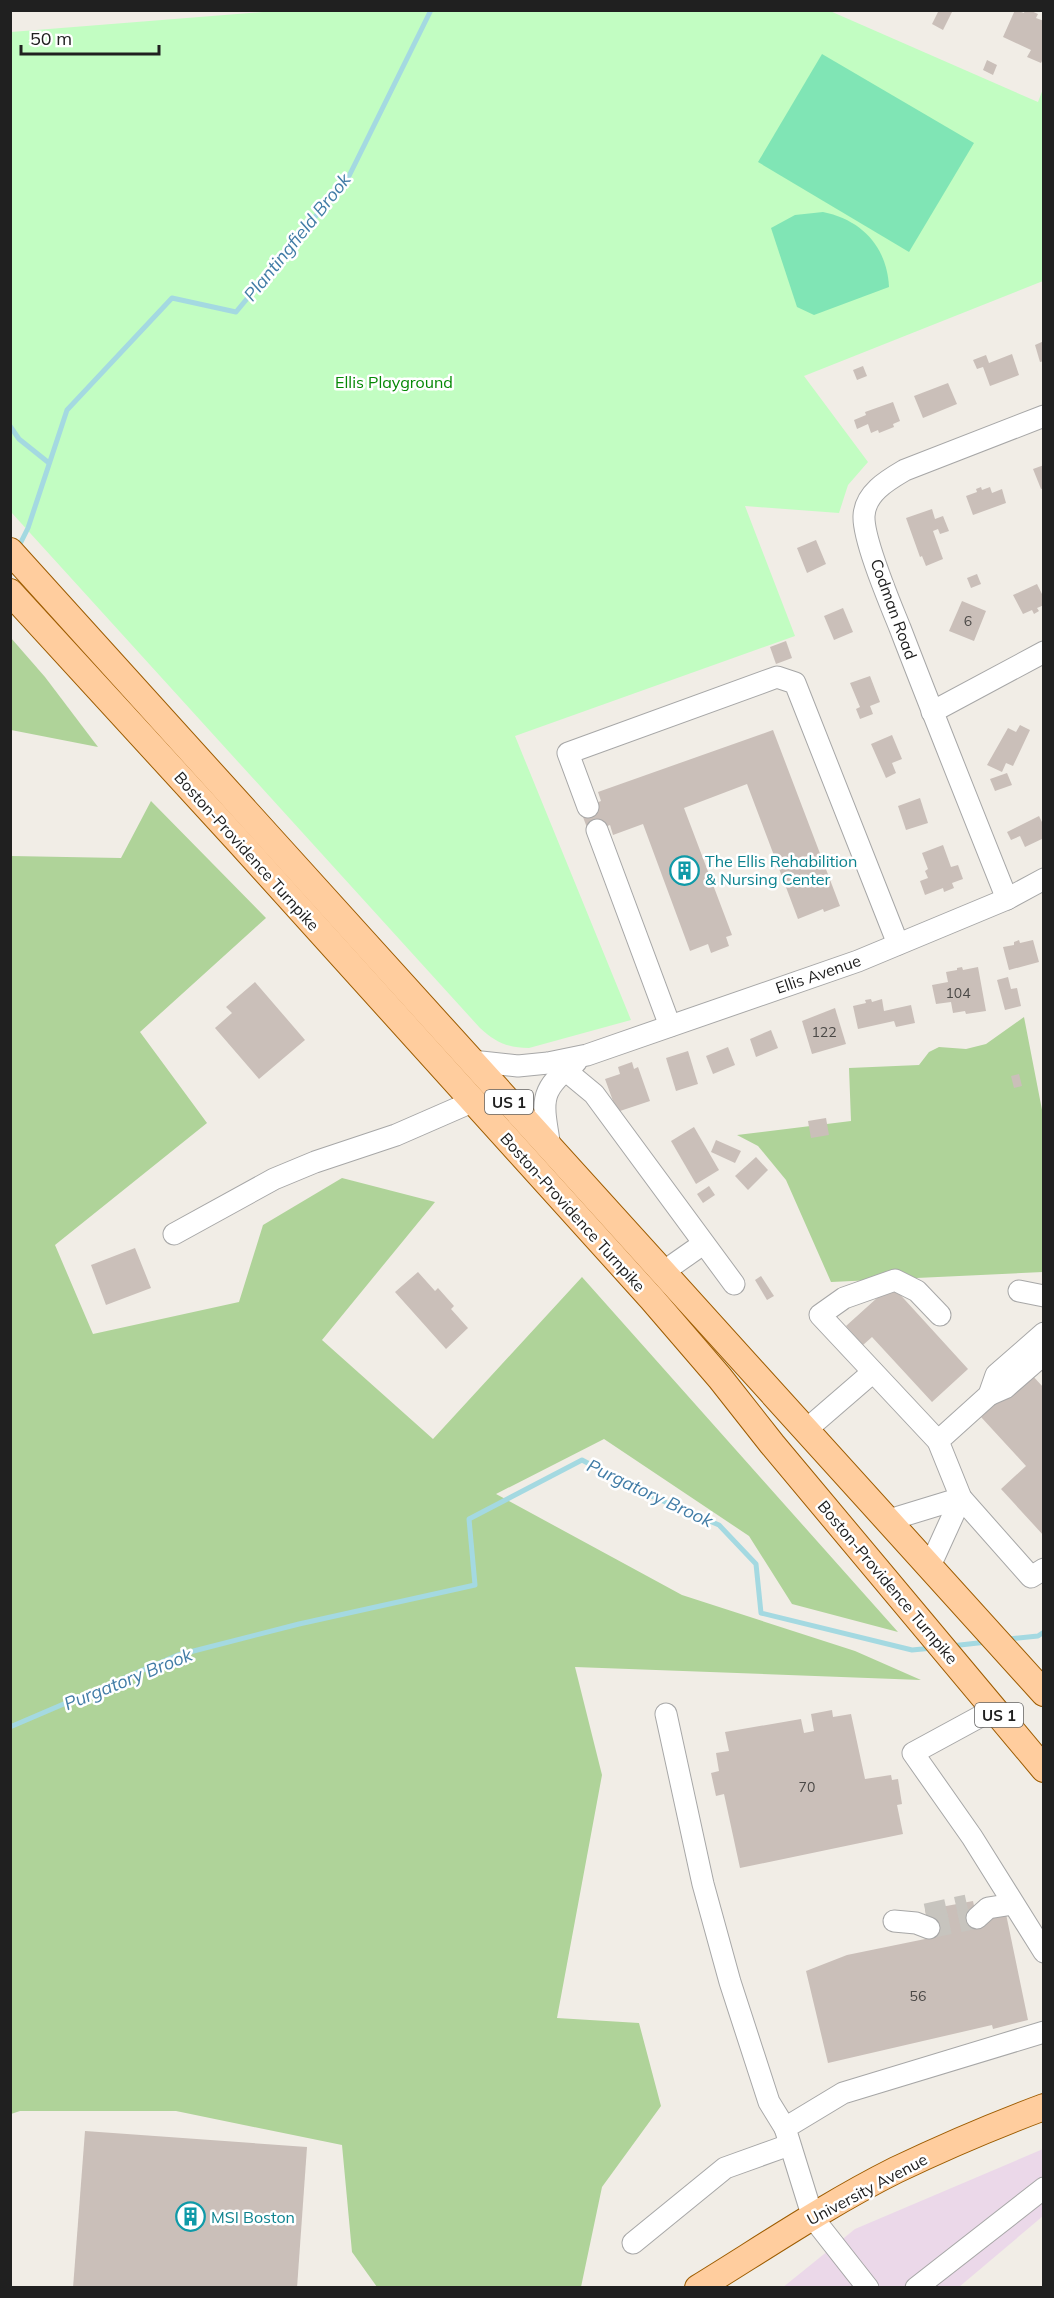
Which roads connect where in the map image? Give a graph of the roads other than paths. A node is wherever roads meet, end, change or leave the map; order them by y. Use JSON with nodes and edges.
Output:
{"nodes":[{"id":1,"x":1044,"y":416,"type":"edge"},
{"id":2,"x":10,"y":551,"type":"edge"},
{"id":3,"x":14,"y":596,"type":"edge"},
{"id":4,"x":1044,"y":652,"type":"edge"},
{"id":5,"x":932,"y":712,"type":"junction"},
{"id":6,"x":588,"y":807,"type":"dead end"},
{"id":7,"x":597,"y":830,"type":"dead end"},
{"id":8,"x":1044,"y":879,"type":"edge"},
{"id":9,"x":1006,"y":899,"type":"junction"},
{"id":10,"x":898,"y":944,"type":"junction"},
{"id":11,"x":670,"y":1026,"type":"junction"},
{"id":12,"x":587,"y":1054,"type":"junction"},
{"id":13,"x":472,"y":1061,"type":"junction"},
{"id":14,"x":565,"y":1070,"type":"junction"},
{"id":15,"x":474,"y":1101,"type":"junction"},
{"id":16,"x":550,"y":1147,"type":"junction"},
{"id":17,"x":174,"y":1234,"type":"dead end"},
{"id":18,"x":703,"y":1244,"type":"junction"},
{"id":19,"x":663,"y":1272,"type":"junction"},
{"id":20,"x":734,"y":1284,"type":"dead end"},
{"id":21,"x":1019,"y":1292,"type":"dead end"},
{"id":22,"x":1044,"y":1296,"type":"edge"},
{"id":23,"x":940,"y":1315,"type":"dead end"},
{"id":24,"x":1044,"y":1333,"type":"edge"},
{"id":25,"x":1044,"y":1354,"type":"edge"},
{"id":26,"x":873,"y":1372,"type":"junction"},
{"id":27,"x":989,"y":1395,"type":"junction"},
{"id":28,"x":807,"y":1429,"type":"junction"},
{"id":29,"x":938,"y":1441,"type":"junction"},
{"id":30,"x":961,"y":1498,"type":"junction"},
{"id":31,"x":889,"y":1520,"type":"junction"},
{"id":32,"x":930,"y":1566,"type":"junction"},
{"id":33,"x":1044,"y":1569,"type":"edge"},
{"id":34,"x":1037,"y":1685,"type":"edge"},
{"id":35,"x":994,"y":1709,"type":"junction"},
{"id":36,"x":666,"y":1714,"type":"dead end"},
{"id":37,"x":1044,"y":1769,"type":"edge"},
{"id":38,"x":1013,"y":1904,"type":"junction"},
{"id":39,"x":979,"y":1910,"type":"tunnel mouth"},
{"id":40,"x":894,"y":1921,"type":"dead end"},
{"id":41,"x":923,"y":1922,"type":"tunnel mouth"},
{"id":42,"x":1044,"y":1952,"type":"edge"},
{"id":43,"x":1044,"y":2032,"type":"edge"},
{"id":44,"x":1044,"y":2107,"type":"edge"},
{"id":45,"x":787,"y":2136,"type":"junction"},
{"id":46,"x":1044,"y":2188,"type":"edge"},
{"id":47,"x":813,"y":2218,"type":"junction"},
{"id":48,"x":633,"y":2243,"type":"dead end"},
{"id":49,"x":698,"y":2288,"type":"edge"},
{"id":50,"x":868,"y":2288,"type":"edge"},
{"id":51,"x":916,"y":2288,"type":"edge"}],
"edges":[{"from":1,"to":5,"type":"street","name":"Codman Road"},
{"from":2,"to":13,"type":"main road","name":"Boston-Providence Turnpike","number":"US 1"},
{"from":3,"to":15,"type":"main road","name":"Boston-Providence Turnpike","number":"US 1"},
{"from":4,"to":5,"type":"street"},
{"from":5,"to":9,"type":"street","name":"Codman Road"},
{"from":6,"to":10,"type":"street"},
{"from":7,"to":11,"type":"street"},
{"from":8,"to":9,"type":"street","name":"Ellis Avenue"},
{"from":9,"to":10,"type":"street","name":"Ellis Avenue"},
{"from":10,"to":11,"type":"street","name":"Ellis Avenue"},
{"from":11,"to":12,"type":"street","name":"Ellis Avenue"},
{"from":12,"to":13,"type":"street","name":"Ellis Avenue"},
{"from":12,"to":14,"type":"street","name":"Ellis Avenue"},
{"from":13,"to":16,"type":"main road","name":"Boston-Providence Turnpike","number":"US 1"},
{"from":14,"to":16,"type":"street","name":"Ellis Avenue"},
{"from":14,"to":18,"type":"street"},
{"from":15,"to":17,"type":"street"},
{"from":15,"to":35,"type":"main road","name":"Boston-Providence Turnpike","number":"US 1"},
{"from":16,"to":19,"type":"main road","name":"Boston-Providence Turnpike","number":"US 1"},
{"from":18,"to":19,"type":"street"},
{"from":18,"to":20,"type":"street"},
{"from":19,"to":28,"type":"main road","name":"Boston-Providence Turnpike","number":"US 1"},
{"from":21,"to":22,"type":"street"},
{"from":23,"to":26,"type":"street"},
{"from":24,"to":27,"type":"street"},
{"from":25,"to":27,"type":"street"},
{"from":26,"to":28,"type":"street"},
{"from":26,"to":29,"type":"street"},
{"from":27,"to":29,"type":"street"},
{"from":28,"to":31,"type":"main road","name":"Boston-Providence Turnpike","number":"US 1"},
{"from":29,"to":30,"type":"street"},
{"from":30,"to":31,"type":"street"},
{"from":30,"to":32,"type":"street"},
{"from":30,"to":33,"type":"street"},
{"from":31,"to":32,"type":"main road","name":"Boston-Providence Turnpike","number":"US 1"},
{"from":32,"to":34,"type":"main road","name":"Boston-Providence Turnpike","number":"US 1"},
{"from":35,"to":37,"type":"main road","name":"Boston-Providence Turnpike","number":"US 1"},
{"from":35,"to":38,"type":"street"},
{"from":36,"to":45,"type":"street"},
{"from":38,"to":39,"type":"street"},
{"from":38,"to":42,"type":"street"},
{"from":40,"to":41,"type":"street"},
{"from":43,"to":45,"type":"street"},
{"from":44,"to":47,"type":"main road","name":"University Avenue"},
{"from":45,"to":47,"type":"street"},
{"from":45,"to":48,"type":"street"},
{"from":46,"to":51,"type":"street"},
{"from":47,"to":49,"type":"main road","name":"University Avenue"},
{"from":47,"to":50,"type":"street"}]}
